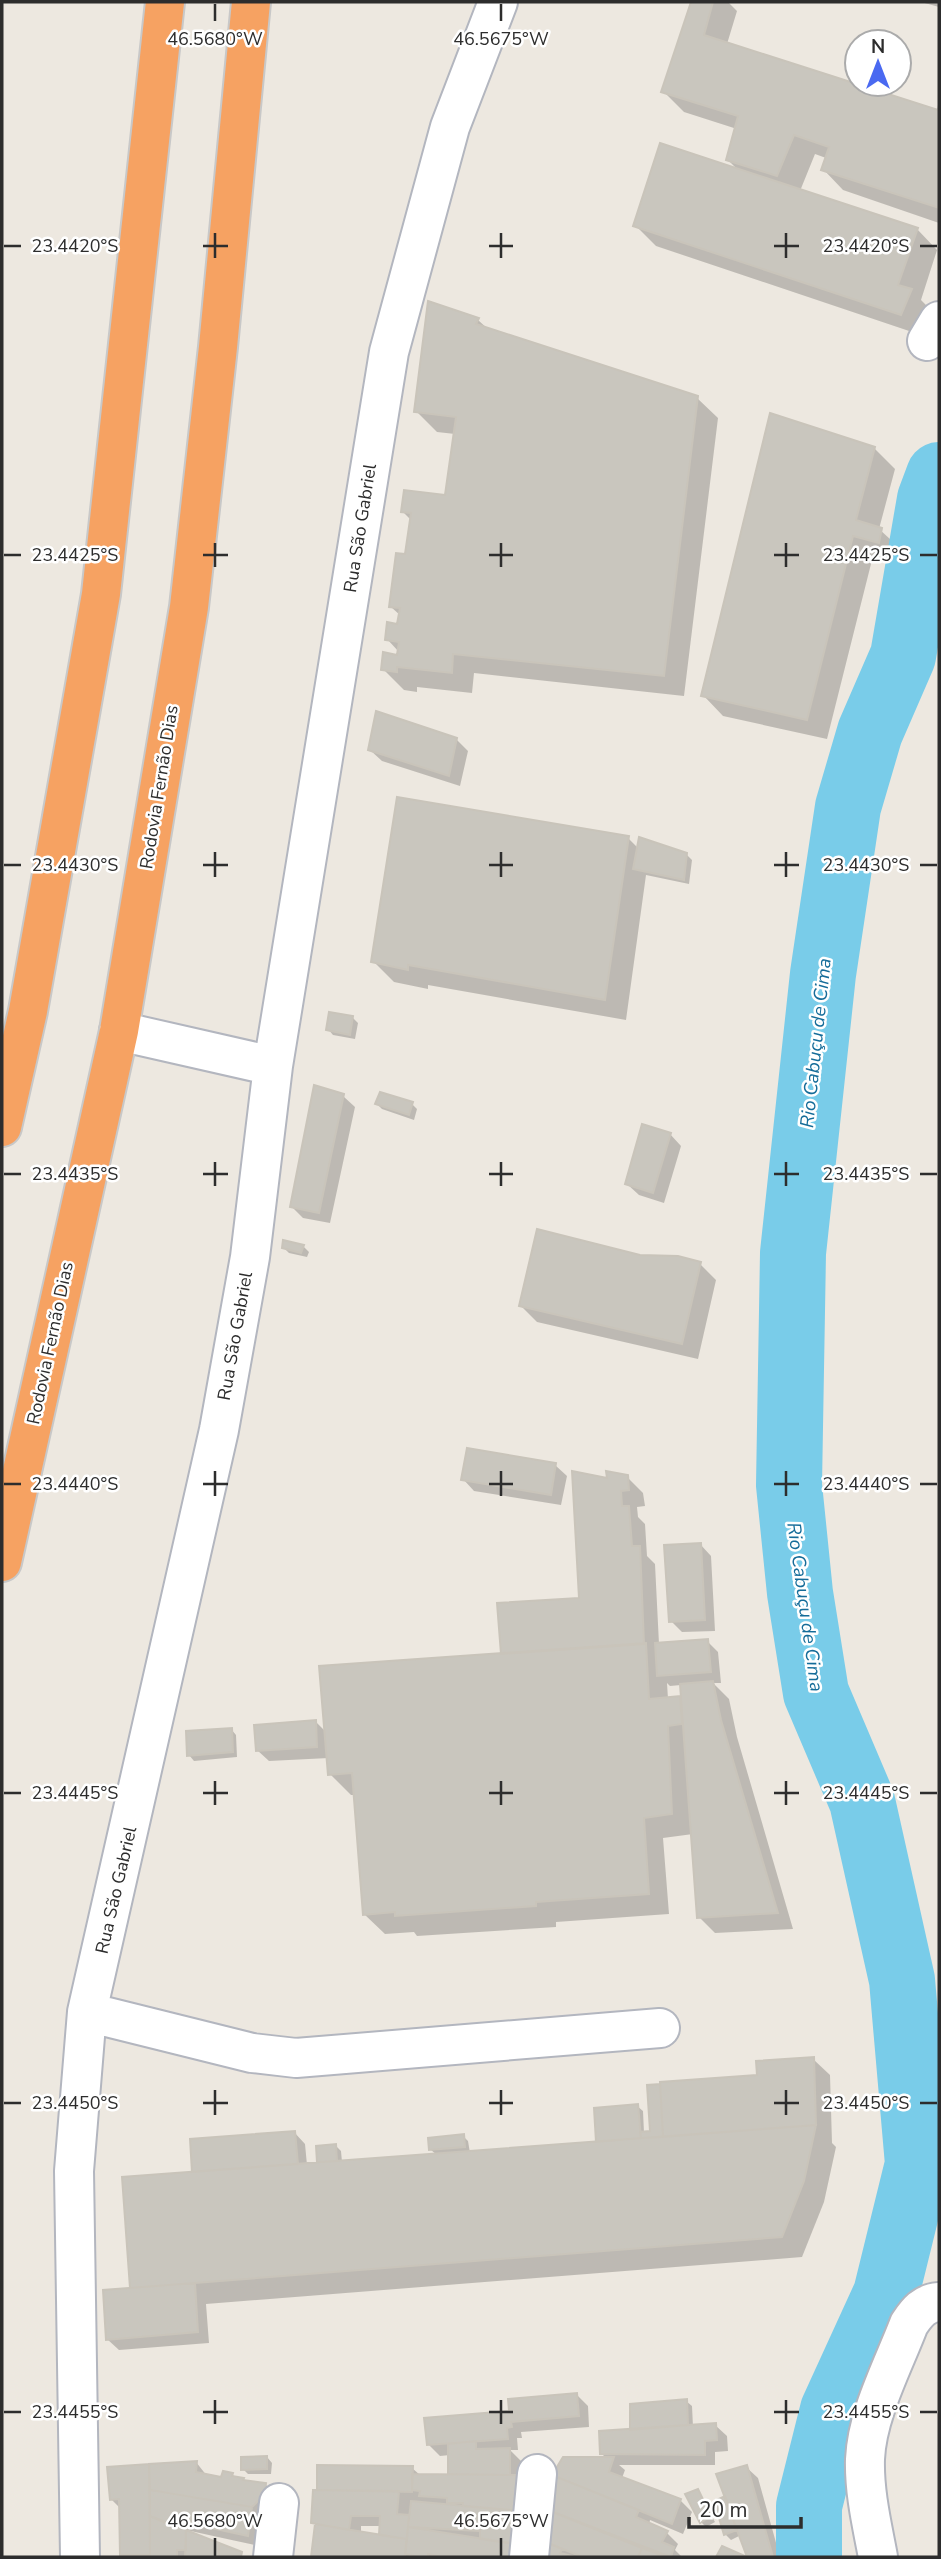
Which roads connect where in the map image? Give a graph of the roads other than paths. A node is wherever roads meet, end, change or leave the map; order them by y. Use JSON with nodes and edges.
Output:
{"nodes":[{"id":1,"x":165,"y":2,"type":"edge"},
{"id":2,"x":251,"y":2,"type":"edge"},
{"id":3,"x":498,"y":2,"type":"edge"},
{"id":4,"x":119,"y":1031,"type":"junction"},
{"id":5,"x":273,"y":1066,"type":"junction"},
{"id":6,"x":2,"y":1127,"type":"edge"},
{"id":7,"x":2,"y":1562,"type":"edge"},
{"id":8,"x":87,"y":2012,"type":"junction"},
{"id":9,"x":660,"y":2028,"type":"dead end"},
{"id":10,"x":939,"y":2302,"type":"edge"},
{"id":11,"x":537,"y":2474,"type":"dead end"},
{"id":12,"x":279,"y":2503,"type":"dead end"},
{"id":13,"x":80,"y":2557,"type":"edge"},
{"id":14,"x":273,"y":2557,"type":"edge"},
{"id":15,"x":529,"y":2557,"type":"edge"},
{"id":16,"x":878,"y":2557,"type":"edge"}],
"edges":[{"from":1,"to":6,"type":"highway"},
{"from":2,"to":4,"type":"highway","name":"Rodovia Fernão Dias"},
{"from":3,"to":5,"type":"street","name":"Rua São Gabriel"},
{"from":4,"to":5,"type":"street"},
{"from":4,"to":7,"type":"highway","name":"Rodovia Fernão Dias"},
{"from":5,"to":8,"type":"street","name":"Rua São Gabriel"},
{"from":8,"to":9,"type":"street"},
{"from":8,"to":13,"type":"street","name":"Rua São Gabriel"},
{"from":10,"to":16,"type":"street"},
{"from":11,"to":15,"type":"street"},
{"from":12,"to":14,"type":"street"}]}
